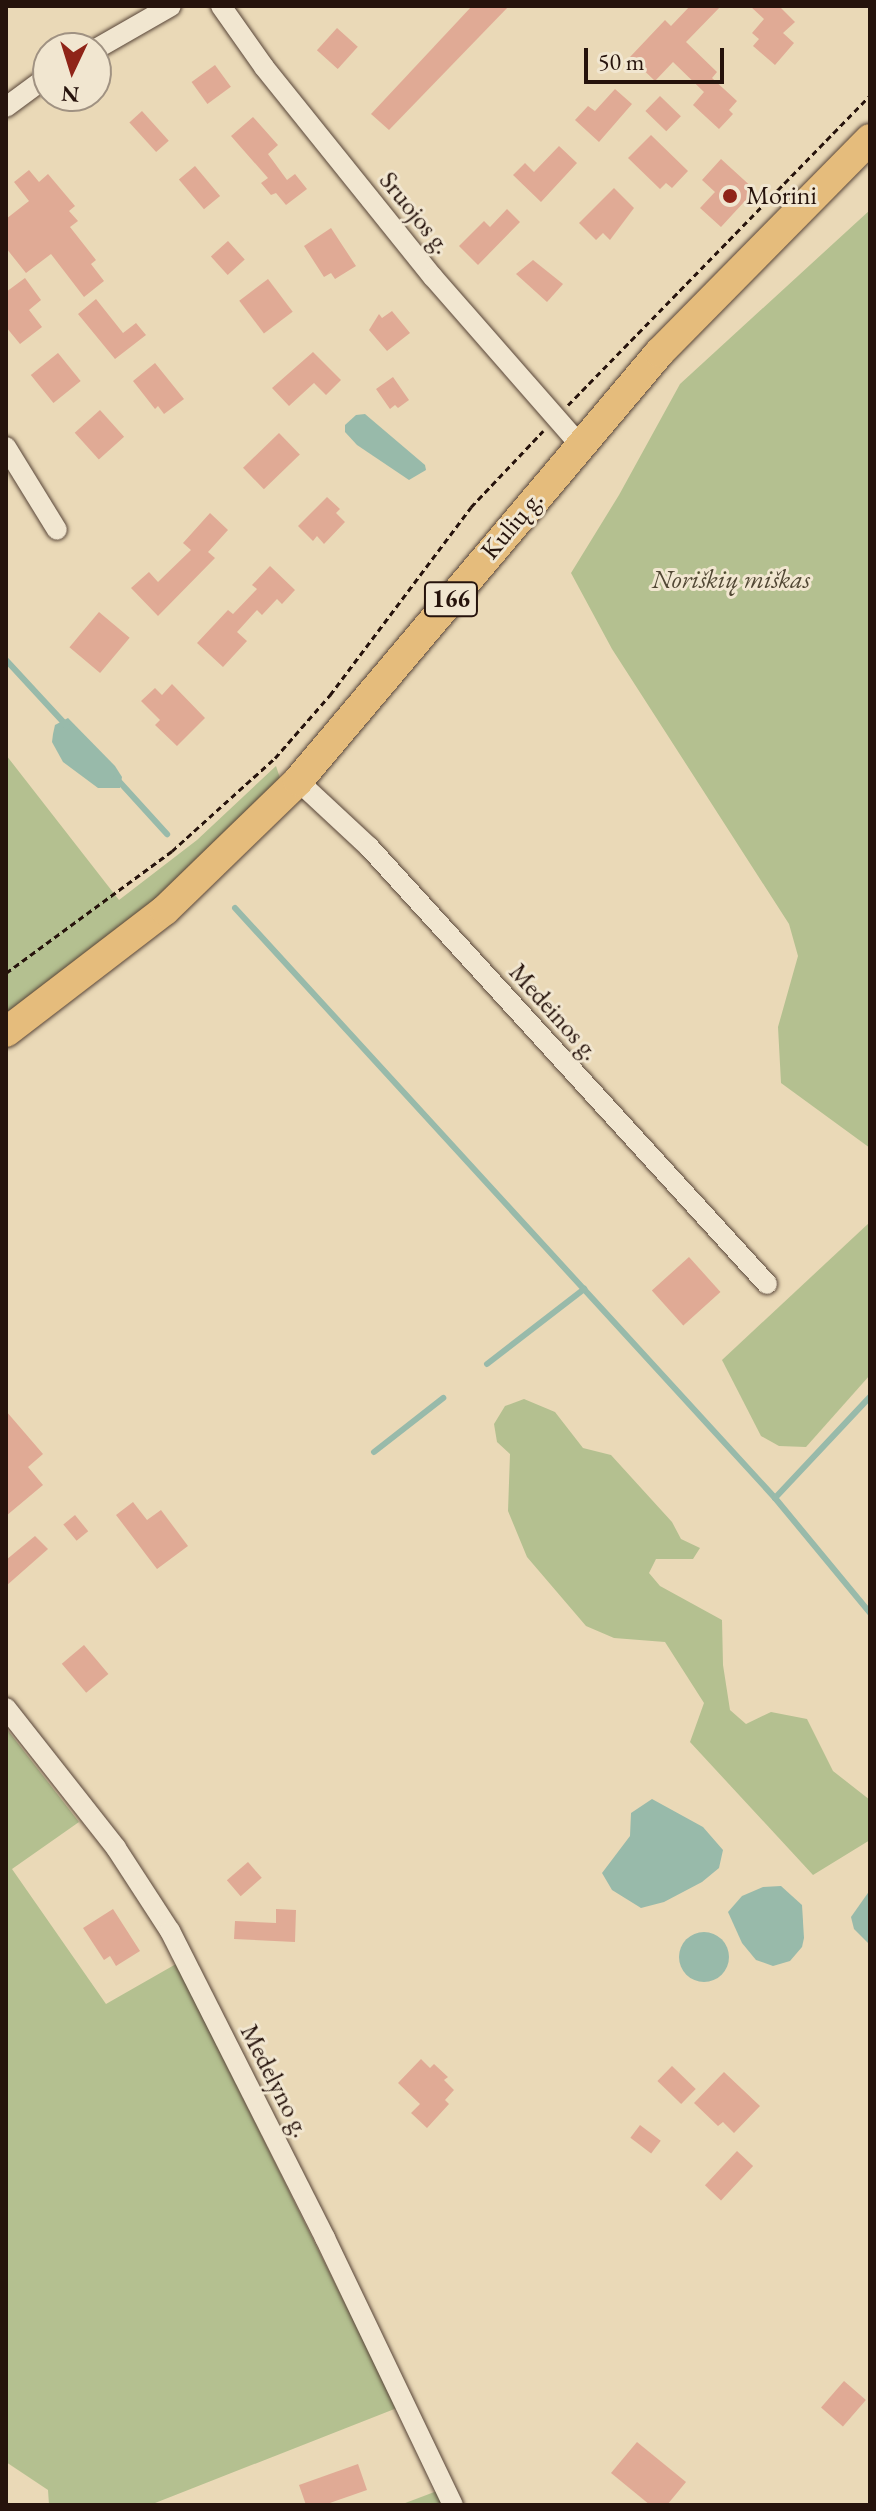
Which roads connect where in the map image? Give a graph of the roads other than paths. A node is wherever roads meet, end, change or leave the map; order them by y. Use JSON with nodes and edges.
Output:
{"nodes":[{"id":1,"x":171,"y":6,"type":"edge"},
{"id":2,"x":221,"y":6,"type":"edge"},
{"id":3,"x":112,"y":40,"type":"edge"},
{"id":4,"x":32,"y":88,"type":"edge"},
{"id":5,"x":6,"y":107,"type":"edge"},
{"id":6,"x":870,"y":139,"type":"edge"},
{"id":7,"x":579,"y":444,"type":"junction"},
{"id":8,"x":6,"y":447,"type":"edge"},
{"id":9,"x":57,"y":530,"type":"dead end"},
{"id":10,"x":298,"y":781,"type":"junction"},
{"id":11,"x":6,"y":1032,"type":"edge"},
{"id":12,"x":767,"y":1284,"type":"dead end"},
{"id":13,"x":6,"y":1708,"type":"edge"},
{"id":14,"x":453,"y":2505,"type":"edge"}],
"edges":[{"from":1,"to":3,"type":"street"},
{"from":2,"to":7,"type":"street","name":"Sruojos g."},
{"from":4,"to":5,"type":"street"},
{"from":6,"to":7,"type":"main road","name":"Kulių g.","number":"166"},
{"from":7,"to":10,"type":"main road","name":"Kulių g.","number":"166"},
{"from":8,"to":9,"type":"street"},
{"from":10,"to":11,"type":"main road","name":"Kulių g.","number":"166"},
{"from":10,"to":12,"type":"street","name":"Medeinos g."},
{"from":13,"to":14,"type":"street","name":"Medelyno g."}]}
